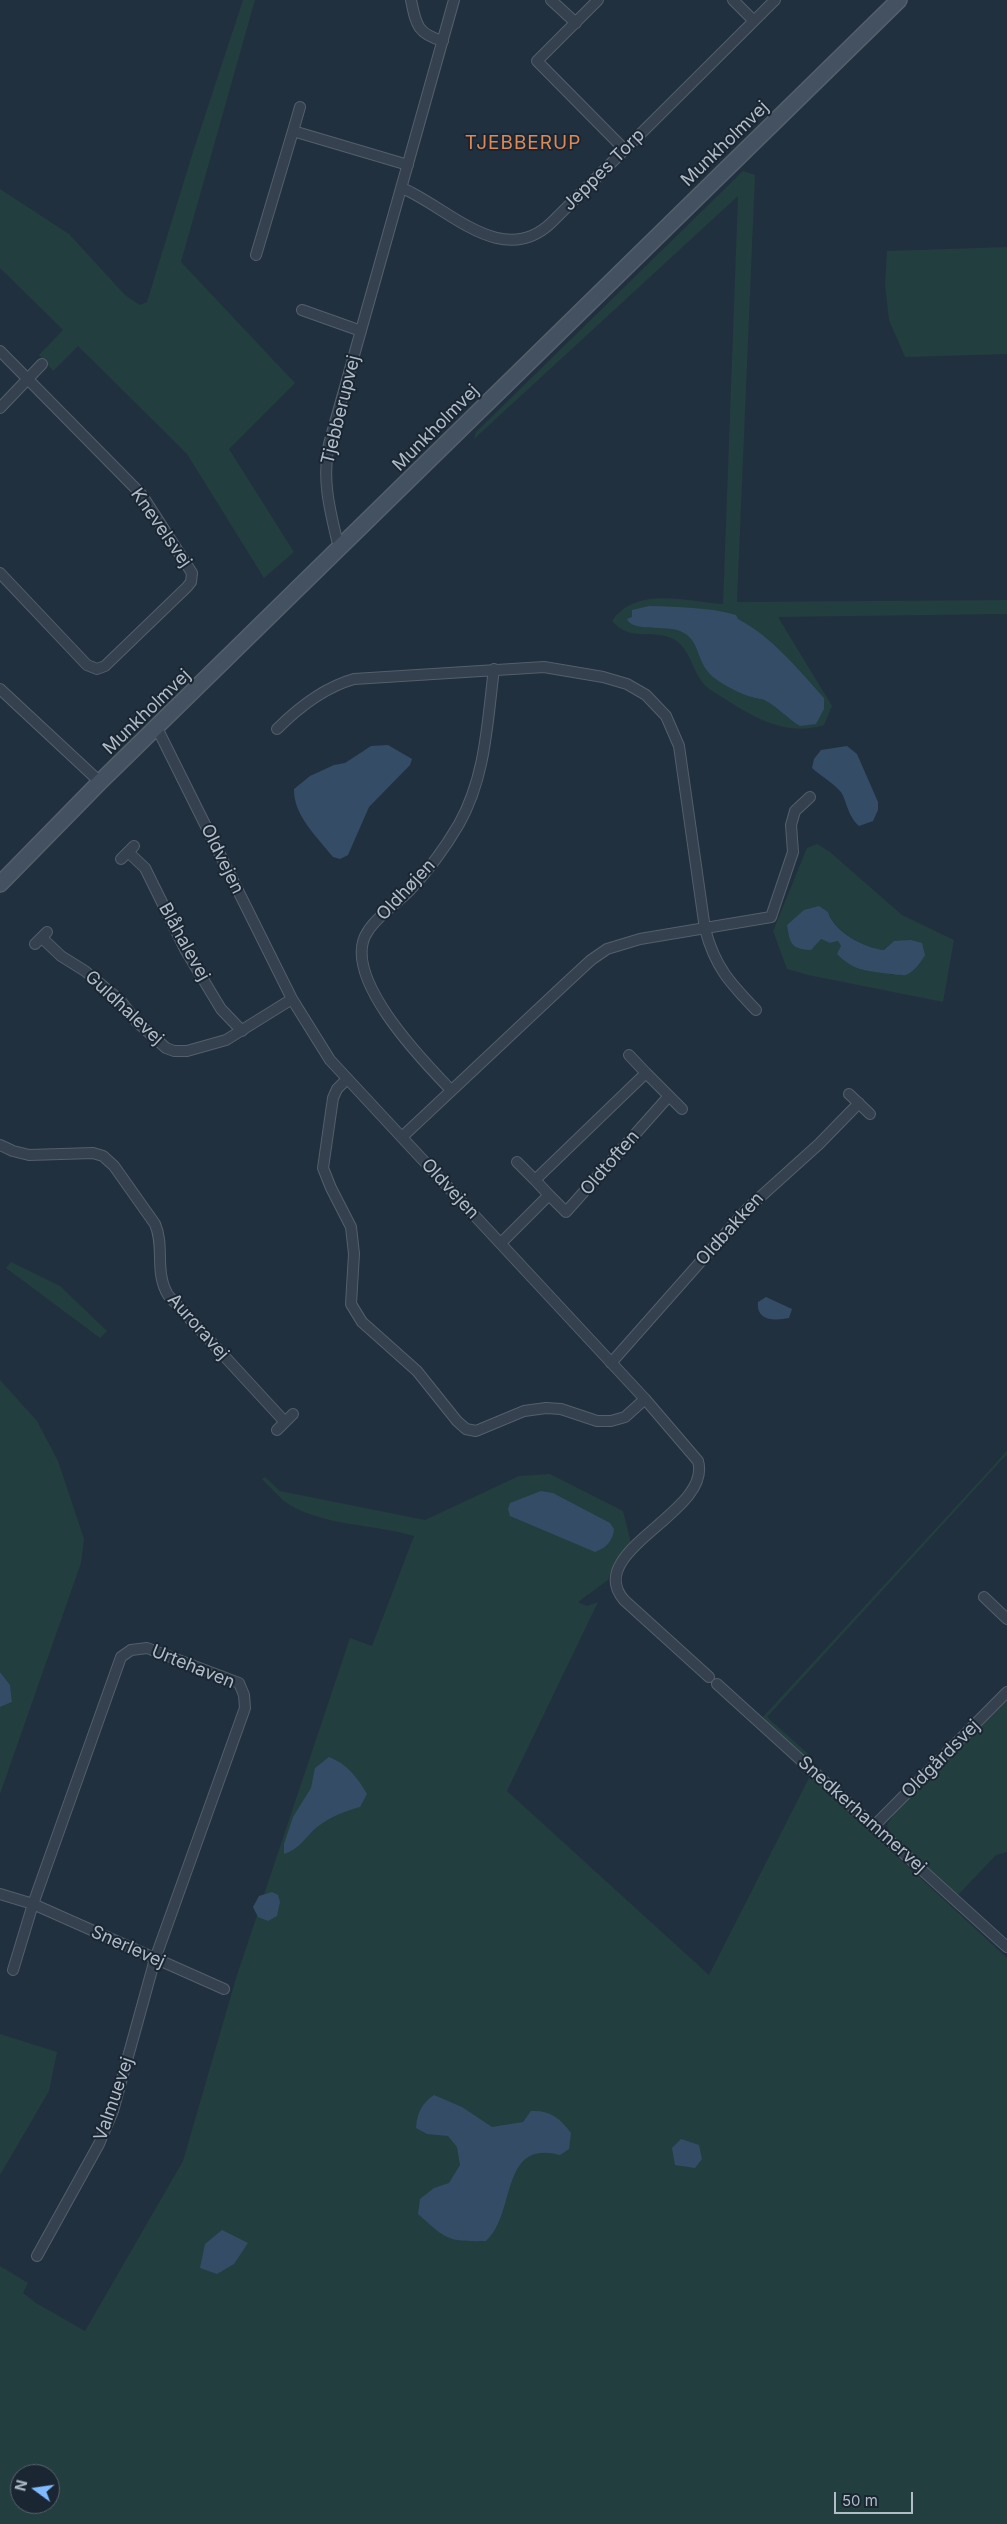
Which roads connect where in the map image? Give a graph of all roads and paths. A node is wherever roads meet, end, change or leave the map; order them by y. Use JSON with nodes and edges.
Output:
{"nodes":[{"id":1,"x":410,"y":0,"type":"edge"},
{"id":2,"x":454,"y":0,"type":"edge"},
{"id":3,"x":552,"y":0,"type":"edge"},
{"id":4,"x":598,"y":0,"type":"edge"},
{"id":5,"x":733,"y":0,"type":"edge"},
{"id":6,"x":775,"y":0,"type":"edge"},
{"id":7,"x":899,"y":0,"type":"edge"},
{"id":8,"x":754,"y":20,"type":"junction"},
{"id":9,"x":576,"y":23,"type":"junction"},
{"id":10,"x":443,"y":41,"type":"junction"},
{"id":11,"x":300,"y":107,"type":"dead end"},
{"id":12,"x":293,"y":131,"type":"junction"},
{"id":13,"x":624,"y":150,"type":"junction"},
{"id":14,"x":408,"y":165,"type":"junction"},
{"id":15,"x":402,"y":188,"type":"junction"},
{"id":16,"x":256,"y":255,"type":"dead end"},
{"id":17,"x":302,"y":310,"type":"dead end"},
{"id":18,"x":361,"y":331,"type":"junction"},
{"id":19,"x":0,"y":351,"type":"edge"},
{"id":20,"x":42,"y":364,"type":"dead end"},
{"id":21,"x":28,"y":379,"type":"junction"},
{"id":22,"x":0,"y":408,"type":"edge"},
{"id":23,"x":343,"y":546,"type":"junction"},
{"id":24,"x":0,"y":573,"type":"edge"},
{"id":25,"x":494,"y":669,"type":"junction"},
{"id":26,"x":0,"y":689,"type":"edge"},
{"id":27,"x":157,"y":728,"type":"junction"},
{"id":28,"x":277,"y":729,"type":"dead end"},
{"id":29,"x":100,"y":782,"type":"junction"},
{"id":30,"x":810,"y":797,"type":"dead end"},
{"id":31,"x":127,"y":853,"type":"dead end"},
{"id":32,"x":0,"y":884,"type":"edge"},
{"id":33,"x":705,"y":929,"type":"junction"},
{"id":34,"x":41,"y":938,"type":"dead end"},
{"id":35,"x":292,"y":999,"type":"junction"},
{"id":36,"x":756,"y":1010,"type":"dead end"},
{"id":37,"x":242,"y":1031,"type":"junction"},
{"id":38,"x":629,"y":1055,"type":"dead end"},
{"id":39,"x":646,"y":1073,"type":"junction"},
{"id":40,"x":347,"y":1079,"type":"junction"},
{"id":41,"x":451,"y":1090,"type":"junction"},
{"id":42,"x":849,"y":1094,"type":"dead end"},
{"id":43,"x":669,"y":1096,"type":"junction"},
{"id":44,"x":859,"y":1103,"type":"junction"},
{"id":45,"x":682,"y":1109,"type":"dead end"},
{"id":46,"x":870,"y":1114,"type":"dead end"},
{"id":47,"x":402,"y":1137,"type":"junction"},
{"id":48,"x":0,"y":1144,"type":"edge"},
{"id":49,"x":517,"y":1162,"type":"dead end"},
{"id":50,"x":534,"y":1180,"type":"junction"},
{"id":51,"x":550,"y":1195,"type":"junction"},
{"id":52,"x":501,"y":1243,"type":"junction"},
{"id":53,"x":611,"y":1364,"type":"junction"},
{"id":54,"x":645,"y":1399,"type":"junction"},
{"id":55,"x":294,"y":1414,"type":"dead end"},
{"id":56,"x":285,"y":1422,"type":"junction"},
{"id":57,"x":277,"y":1430,"type":"dead end"},
{"id":58,"x":984,"y":1597,"type":"dead end"},
{"id":59,"x":630,"y":1606,"type":"joint"},
{"id":60,"x":1007,"y":1619,"type":"edge"},
{"id":61,"x":1007,"y":1692,"type":"edge"},
{"id":62,"x":875,"y":1825,"type":"junction"},
{"id":63,"x":0,"y":1894,"type":"edge"},
{"id":64,"x":33,"y":1904,"type":"junction"},
{"id":65,"x":1007,"y":1947,"type":"edge"},
{"id":66,"x":155,"y":1959,"type":"junction"},
{"id":67,"x":13,"y":1970,"type":"dead end"},
{"id":68,"x":224,"y":1989,"type":"dead end"},
{"id":69,"x":37,"y":2256,"type":"dead end"}],
"edges":[{"from":1,"to":10,"type":"street"},
{"from":2,"to":10,"type":"street","name":"Tjebberupvej"},
{"from":3,"to":9,"type":"street"},
{"from":4,"to":9,"type":"street"},
{"from":5,"to":8,"type":"street"},
{"from":6,"to":8,"type":"street","name":"Jeppes Torp"},
{"from":7,"to":23,"type":"street","name":"Munkholmvej"},
{"from":8,"to":13,"type":"street","name":"Jeppes Torp"},
{"from":9,"to":13,"type":"street"},
{"from":10,"to":14,"type":"street","name":"Tjebberupvej"},
{"from":11,"to":12,"type":"street"},
{"from":12,"to":14,"type":"street"},
{"from":12,"to":16,"type":"street"},
{"from":13,"to":15,"type":"street","name":"Jeppes Torp"},
{"from":14,"to":15,"type":"street","name":"Tjebberupvej"},
{"from":15,"to":18,"type":"street","name":"Tjebberupvej"},
{"from":17,"to":18,"type":"street","name":"Tjebberupvej"},
{"from":18,"to":23,"type":"street","name":"Tjebberupvej"},
{"from":19,"to":21,"type":"street","name":"Knevelsvej"},
{"from":20,"to":21,"type":"street"},
{"from":21,"to":22,"type":"street"},
{"from":21,"to":24,"type":"street","name":"Knevelsvej"},
{"from":23,"to":27,"type":"street","name":"Munkholmvej"},
{"from":25,"to":28,"type":"street"},
{"from":25,"to":33,"type":"street"},
{"from":25,"to":41,"type":"street","name":"Oldhøjen"},
{"from":26,"to":29,"type":"street"},
{"from":27,"to":29,"type":"street","name":"Munkholmvej"},
{"from":27,"to":35,"type":"street","name":"Oldvejen"},
{"from":29,"to":32,"type":"street","name":"Munkholmvej"},
{"from":30,"to":33,"type":"street"},
{"from":31,"to":37,"type":"street","name":"Blåhalevej"},
{"from":33,"to":36,"type":"street"},
{"from":33,"to":41,"type":"street"},
{"from":34,"to":37,"type":"street","name":"Guldhalevej"},
{"from":35,"to":37,"type":"street","name":"Guldhalevej"},
{"from":35,"to":40,"type":"street","name":"Oldvejen"},
{"from":38,"to":39,"type":"street"},
{"from":39,"to":43,"type":"street"},
{"from":39,"to":50,"type":"street","name":"Oldtoften"},
{"from":40,"to":47,"type":"street","name":"Oldvejen"},
{"from":40,"to":54,"type":"street"},
{"from":41,"to":47,"type":"street"},
{"from":42,"to":44,"type":"street"},
{"from":43,"to":45,"type":"street"},
{"from":43,"to":51,"type":"street","name":"Oldtoften"},
{"from":44,"to":46,"type":"street"},
{"from":44,"to":53,"type":"street","name":"Oldbakken"},
{"from":47,"to":52,"type":"street","name":"Oldvejen"},
{"from":48,"to":56,"type":"street","name":"Auroravej"},
{"from":49,"to":50,"type":"street"},
{"from":50,"to":51,"type":"street","name":"Oldtoften"},
{"from":51,"to":52,"type":"street"},
{"from":52,"to":53,"type":"street","name":"Oldvejen"},
{"from":53,"to":54,"type":"street","name":"Oldvejen"},
{"from":54,"to":59,"type":"street","name":"Oldvejen"},
{"from":55,"to":56,"type":"street"},
{"from":56,"to":57,"type":"street"},
{"from":58,"to":60,"type":"street"},
{"from":59,"to":62,"type":"street","name":"Snedkerhammervej"},
{"from":61,"to":62,"type":"street","name":"Oldgårdsvej"},
{"from":62,"to":65,"type":"street","name":"Snedkerhammervej"},
{"from":63,"to":64,"type":"street","name":"Snerlevej"},
{"from":64,"to":66,"type":"street","name":"Snerlevej"},
{"from":64,"to":66,"type":"street","name":"Urtehaven"},
{"from":64,"to":67,"type":"street"},
{"from":66,"to":68,"type":"street","name":"Snerlevej"},
{"from":66,"to":69,"type":"street","name":"Valmuevej"}]}
